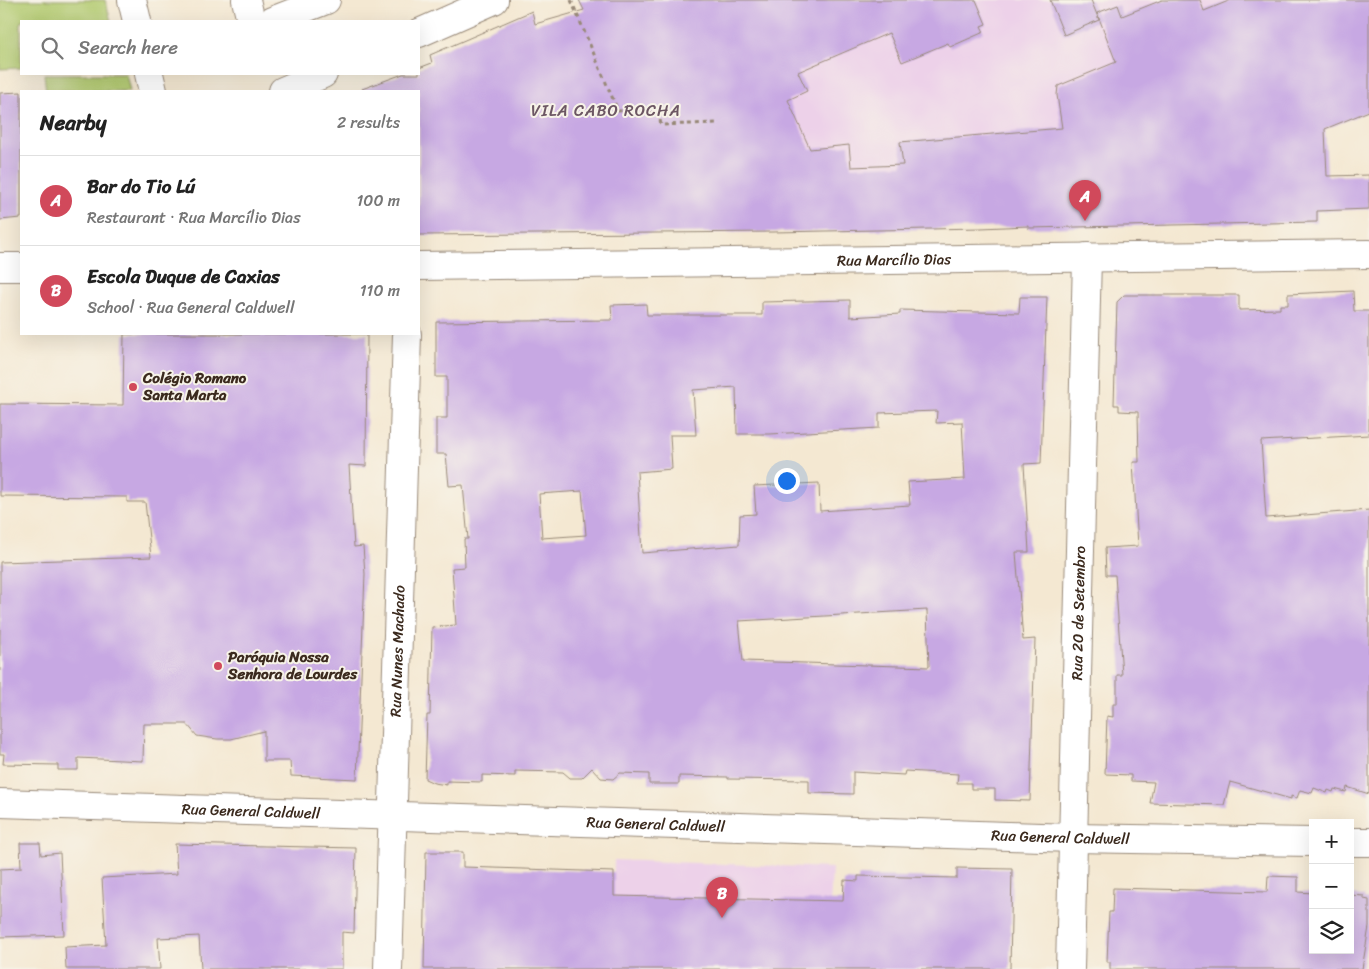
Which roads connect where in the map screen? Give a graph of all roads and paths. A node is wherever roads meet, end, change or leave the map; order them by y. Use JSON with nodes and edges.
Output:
{"nodes":[{"id":1,"x":132,"y":0,"type":"edge"},
{"id":2,"x":246,"y":0,"type":"edge"},
{"id":3,"x":326,"y":0,"type":"edge"},
{"id":4,"x":494,"y":0,"type":"edge"},
{"id":5,"x":571,"y":0,"type":"edge"},
{"id":6,"x":137,"y":20,"type":"edge"},
{"id":7,"x":252,"y":20,"type":"edge"},
{"id":8,"x":275,"y":20,"type":"edge"},
{"id":9,"x":420,"y":33,"type":"edge"},
{"id":10,"x":149,"y":75,"type":"edge"},
{"id":11,"x":321,"y":75,"type":"edge"},
{"id":12,"x":153,"y":90,"type":"edge"},
{"id":13,"x":285,"y":90,"type":"edge"},
{"id":14,"x":717,"y":123,"type":"dead end"},
{"id":15,"x":1369,"y":254,"type":"edge"},
{"id":16,"x":1087,"y":258,"type":"junction"},
{"id":17,"x":420,"y":266,"type":"edge"},
{"id":18,"x":0,"y":267,"type":"edge"},
{"id":19,"x":20,"y":267,"type":"edge"},
{"id":20,"x":407,"y":335,"type":"edge"},
{"id":21,"x":0,"y":803,"type":"edge"},
{"id":22,"x":392,"y":816,"type":"junction"},
{"id":23,"x":1073,"y":838,"type":"junction"},
{"id":24,"x":1309,"y":842,"type":"edge"},
{"id":25,"x":1354,"y":842,"type":"edge"},
{"id":26,"x":1369,"y":842,"type":"edge"},
{"id":27,"x":388,"y":969,"type":"edge"},
{"id":28,"x":1070,"y":969,"type":"edge"}],
"edges":[{"from":1,"to":6,"type":"street"},
{"from":2,"to":7,"type":"street"},
{"from":3,"to":8,"type":"street"},
{"from":4,"to":9,"type":"street"},
{"from":5,"to":14,"type":"path"},
{"from":10,"to":12,"type":"street"},
{"from":11,"to":13,"type":"street"},
{"from":15,"to":16,"type":"street","name":"Rua Marcílio Dias"},
{"from":16,"to":17,"type":"street","name":"Rua Marcílio Dias"},
{"from":16,"to":23,"type":"street","name":"Rua 20 de Setembro"},
{"from":18,"to":19,"type":"street"},
{"from":20,"to":22,"type":"street","name":"Rua Nunes Machado"},
{"from":21,"to":22,"type":"street","name":"Rua General Caldwell"},
{"from":22,"to":23,"type":"street","name":"Rua General Caldwell"},
{"from":22,"to":27,"type":"street","name":"Rua Nunes Machado"},
{"from":23,"to":24,"type":"street","name":"Rua General Caldwell"},
{"from":23,"to":28,"type":"street","name":"Rua 20 de Setembro"},
{"from":25,"to":26,"type":"street"}]}
